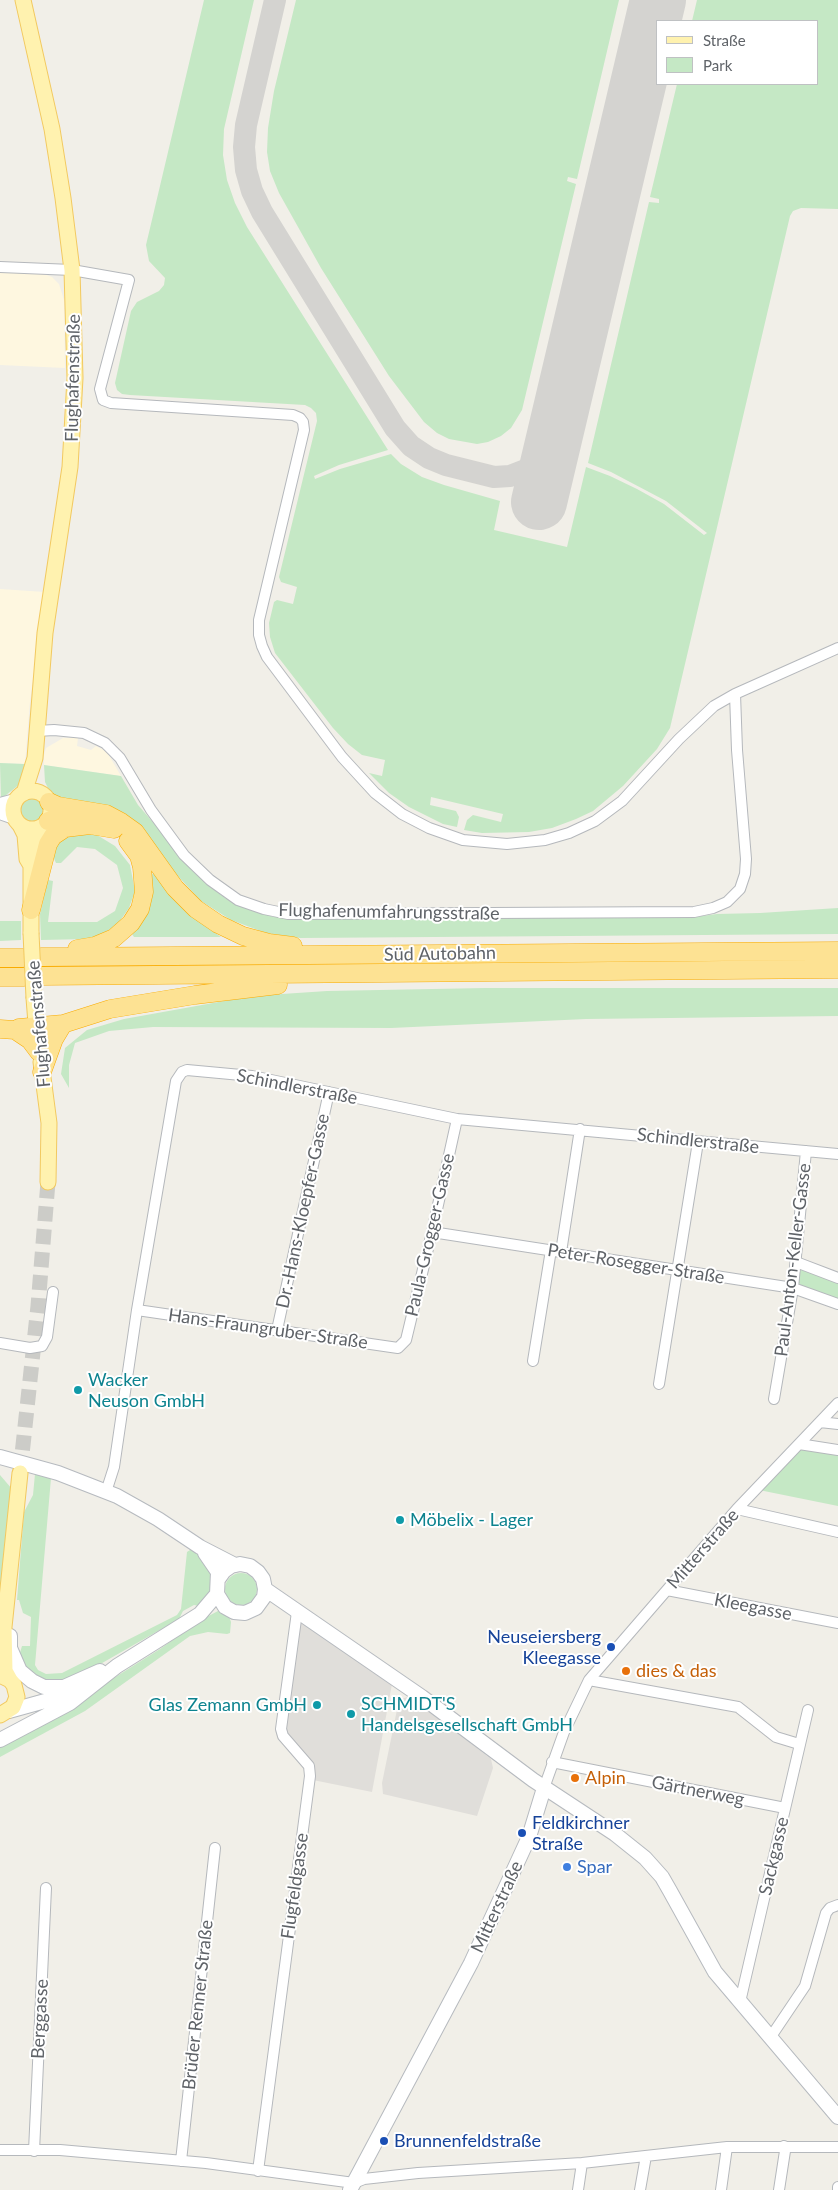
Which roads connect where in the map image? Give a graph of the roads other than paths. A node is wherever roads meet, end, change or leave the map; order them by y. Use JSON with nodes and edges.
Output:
{"nodes":[{"id":1,"x":23,"y":0,"type":"edge"},
{"id":2,"x":0,"y":267,"type":"edge"},
{"id":3,"x":72,"y":270,"type":"junction"},
{"id":4,"x":838,"y":648,"type":"edge"},
{"id":5,"x":735,"y":694,"type":"junction"},
{"id":6,"x":37,"y":731,"type":"junction"},
{"id":7,"x":35,"y":758,"type":"junction"},
{"id":8,"x":20,"y":797,"type":"junction"},
{"id":9,"x":46,"y":799,"type":"junction"},
{"id":10,"x":0,"y":805,"type":"edge"},
{"id":11,"x":11,"y":818,"type":"edge"},
{"id":12,"x":44,"y":824,"type":"junction"},
{"id":13,"x":114,"y":829,"type":"junction"},
{"id":14,"x":31,"y":866,"type":"junction"},
{"id":15,"x":31,"y":910,"type":"junction"},
{"id":16,"x":838,"y":952,"type":"edge"},
{"id":17,"x":316,"y":956,"type":"junction"},
{"id":18,"x":41,"y":957,"type":"dead end"},
{"id":19,"x":62,"y":957,"type":"junction"},
{"id":20,"x":0,"y":958,"type":"edge"},
{"id":21,"x":23,"y":958,"type":"dead end"},
{"id":22,"x":838,"y":969,"type":"edge"},
{"id":23,"x":347,"y":973,"type":"junction"},
{"id":24,"x":42,"y":976,"type":"dead end"},
{"id":25,"x":0,"y":977,"type":"edge"},
{"id":26,"x":24,"y":977,"type":"dead end"},
{"id":27,"x":63,"y":1024,"type":"junction"},
{"id":28,"x":36,"y":1026,"type":"junction"},
{"id":29,"x":8,"y":1030,"type":"edge"},
{"id":30,"x":39,"y":1052,"type":"junction"},
{"id":31,"x":42,"y":1072,"type":"junction"},
{"id":32,"x":329,"y":1092,"type":"junction"},
{"id":33,"x":457,"y":1119,"type":"junction"},
{"id":34,"x":580,"y":1129,"type":"junction"},
{"id":35,"x":698,"y":1142,"type":"junction"},
{"id":36,"x":806,"y":1151,"type":"junction"},
{"id":37,"x":838,"y":1154,"type":"edge"},
{"id":38,"x":48,"y":1182,"type":"tunnel mouth"},
{"id":39,"x":432,"y":1232,"type":"junction"},
{"id":40,"x":556,"y":1251,"type":"junction"},
{"id":41,"x":796,"y":1262,"type":"junction"},
{"id":42,"x":678,"y":1269,"type":"junction"},
{"id":43,"x":838,"y":1278,"type":"edge"},
{"id":44,"x":793,"y":1288,"type":"junction"},
{"id":45,"x":53,"y":1292,"type":"dead end"},
{"id":46,"x":838,"y":1304,"type":"edge"},
{"id":47,"x":137,"y":1310,"type":"junction"},
{"id":48,"x":277,"y":1330,"type":"junction"},
{"id":49,"x":0,"y":1346,"type":"edge"},
{"id":50,"x":398,"y":1348,"type":"joint"},
{"id":51,"x":533,"y":1360,"type":"dead end"},
{"id":52,"x":659,"y":1384,"type":"dead end"},
{"id":53,"x":774,"y":1399,"type":"dead end"},
{"id":54,"x":838,"y":1403,"type":"edge"},
{"id":55,"x":820,"y":1422,"type":"junction"},
{"id":56,"x":838,"y":1424,"type":"edge"},
{"id":57,"x":799,"y":1444,"type":"junction"},
{"id":58,"x":838,"y":1450,"type":"edge"},
{"id":59,"x":0,"y":1458,"type":"edge"},
{"id":60,"x":20,"y":1473,"type":"tunnel mouth"},
{"id":61,"x":106,"y":1492,"type":"junction"},
{"id":62,"x":737,"y":1509,"type":"junction"},
{"id":63,"x":838,"y":1532,"type":"edge"},
{"id":64,"x":200,"y":1547,"type":"junction"},
{"id":65,"x":235,"y":1565,"type":"junction"},
{"id":66,"x":219,"y":1578,"type":"junction"},
{"id":67,"x":265,"y":1588,"type":"junction"},
{"id":68,"x":667,"y":1590,"type":"junction"},
{"id":69,"x":217,"y":1594,"type":"junction"},
{"id":70,"x":260,"y":1604,"type":"junction"},
{"id":71,"x":224,"y":1607,"type":"junction"},
{"id":72,"x":7,"y":1608,"type":"junction"},
{"id":73,"x":297,"y":1612,"type":"junction"},
{"id":74,"x":200,"y":1614,"type":"junction"},
{"id":75,"x":838,"y":1623,"type":"edge"},
{"id":76,"x":4,"y":1627,"type":"junction"},
{"id":77,"x":0,"y":1645,"type":"edge"},
{"id":78,"x":118,"y":1666,"type":"junction"},
{"id":79,"x":589,"y":1680,"type":"junction"},
{"id":80,"x":9,"y":1682,"type":"edge"},
{"id":81,"x":88,"y":1687,"type":"junction"},
{"id":82,"x":45,"y":1702,"type":"junction"},
{"id":83,"x":808,"y":1710,"type":"dead end"},
{"id":84,"x":5,"y":1713,"type":"edge"},
{"id":85,"x":0,"y":1740,"type":"edge"},
{"id":86,"x":800,"y":1744,"type":"junction"},
{"id":87,"x":552,"y":1762,"type":"junction"},
{"id":88,"x":544,"y":1788,"type":"junction"},
{"id":89,"x":785,"y":1808,"type":"junction"},
{"id":90,"x":216,"y":1848,"type":"dead end"},
{"id":91,"x":46,"y":1888,"type":"dead end"},
{"id":92,"x":838,"y":1905,"type":"edge"},
{"id":93,"x":740,"y":2002,"type":"junction"},
{"id":94,"x":770,"y":2038,"type":"junction"},
{"id":95,"x":838,"y":2118,"type":"edge"},
{"id":96,"x":784,"y":2146,"type":"junction"},
{"id":97,"x":727,"y":2147,"type":"junction"},
{"id":98,"x":838,"y":2147,"type":"edge"},
{"id":99,"x":0,"y":2150,"type":"edge"},
{"id":100,"x":34,"y":2151,"type":"junction"},
{"id":101,"x":646,"y":2156,"type":"junction"},
{"id":102,"x":181,"y":2162,"type":"junction"},
{"id":103,"x":582,"y":2163,"type":"junction"},
{"id":104,"x":258,"y":2171,"type":"junction"},
{"id":105,"x":352,"y":2186,"type":"edge"},
{"id":106,"x":578,"y":2190,"type":"edge"},
{"id":107,"x":640,"y":2190,"type":"edge"},
{"id":108,"x":721,"y":2190,"type":"edge"},
{"id":109,"x":779,"y":2190,"type":"edge"}],
"edges":[{"from":1,"to":3,"type":"main road","name":"Flughafenstraße"},
{"from":2,"to":3,"type":"street"},
{"from":3,"to":5,"type":"street"},
{"from":3,"to":6,"type":"main road","name":"Flughafenstraße"},
{"from":4,"to":5,"type":"street"},
{"from":5,"to":6,"type":"street","name":"Flughafenumfahrungsstraße"},
{"from":6,"to":7,"type":"main road","name":"Flughafenstraße"},
{"from":7,"to":8,"type":"main road","name":"Flughafenstraße"},
{"from":7,"to":9,"type":"main road","name":"Flughafenstraße"},
{"from":8,"to":9,"type":"main road"},
{"from":8,"to":10,"type":"street"},
{"from":8,"to":11,"type":"main road","name":"Flughafenstraße"},
{"from":9,"to":12,"type":"main road","name":"Flughafenstraße"},
{"from":9,"to":17,"type":"highway"},
{"from":11,"to":12,"type":"main road"},
{"from":11,"to":14,"type":"main road","name":"Flughafenstraße"},
{"from":12,"to":13,"type":"highway"},
{"from":12,"to":14,"type":"main road","name":"Flughafenstraße"},
{"from":13,"to":15,"type":"highway"},
{"from":13,"to":19,"type":"highway"},
{"from":14,"to":15,"type":"main road","name":"Flughafenstraße"},
{"from":15,"to":28,"type":"main road","name":"Flughafenstraße","bridge":true},
{"from":16,"to":17,"type":"highway","name":"Süd Autobahn"},
{"from":17,"to":19,"type":"highway","name":"Süd Autobahn"},
{"from":18,"to":19,"type":"highway","name":"Süd Autobahn"},
{"from":20,"to":21,"type":"highway"},
{"from":22,"to":23,"type":"highway","name":"Süd Autobahn"},
{"from":23,"to":24,"type":"highway","name":"Süd Autobahn"},
{"from":23,"to":27,"type":"highway"},
{"from":25,"to":26,"type":"highway"},
{"from":27,"to":28,"type":"highway"},
{"from":27,"to":31,"type":"highway"},
{"from":28,"to":29,"type":"highway"},
{"from":28,"to":30,"type":"main road","name":"Flughafenstraße"},
{"from":29,"to":30,"type":"highway"},
{"from":30,"to":31,"type":"main road","name":"Flughafenstraße"},
{"from":31,"to":38,"type":"main road","name":"Flughafenstraße"},
{"from":32,"to":33,"type":"street","name":"Schindlerstraße"},
{"from":32,"to":47,"type":"street","name":"Schindlerstraße"},
{"from":32,"to":48,"type":"street","name":"Dr.-Hans-Kloepfer-Gasse"},
{"from":33,"to":34,"type":"street","name":"Schindlerstraße"},
{"from":33,"to":39,"type":"street","name":"Paula-Grogger-Gasse"},
{"from":34,"to":35,"type":"street","name":"Schindlerstraße"},
{"from":34,"to":40,"type":"street"},
{"from":35,"to":36,"type":"street","name":"Schindlerstraße"},
{"from":35,"to":42,"type":"street"},
{"from":36,"to":37,"type":"street","name":"Schindlerstraße"},
{"from":36,"to":41,"type":"street","name":"Paul-Anton-Keller-Gasse"},
{"from":39,"to":40,"type":"street","name":"Peter-Rosegger-Straße"},
{"from":39,"to":50,"type":"street","name":"Paula-Grogger-Gasse"},
{"from":40,"to":42,"type":"street","name":"Peter-Rosegger-Straße"},
{"from":40,"to":51,"type":"street"},
{"from":41,"to":43,"type":"street"},
{"from":41,"to":44,"type":"street","name":"Paul-Anton-Keller-Gasse"},
{"from":42,"to":44,"type":"street","name":"Peter-Rosegger-Straße"},
{"from":42,"to":52,"type":"street"},
{"from":44,"to":46,"type":"street","name":"Peter-Rosegger-Straße"},
{"from":44,"to":53,"type":"street","name":"Paul-Anton-Keller-Gasse"},
{"from":45,"to":49,"type":"street"},
{"from":47,"to":48,"type":"street","name":"Hans-Fraungruber-Straße"},
{"from":47,"to":61,"type":"street","name":"Schindlerstraße"},
{"from":48,"to":50,"type":"street","name":"Hans-Fraungruber-Straße"},
{"from":54,"to":55,"type":"street","name":"Mitterstraße"},
{"from":55,"to":56,"type":"street"},
{"from":55,"to":57,"type":"street","name":"Mitterstraße"},
{"from":57,"to":58,"type":"street"},
{"from":57,"to":62,"type":"street","name":"Mitterstraße"},
{"from":59,"to":61,"type":"street"},
{"from":60,"to":72,"type":"main road"},
{"from":61,"to":64,"type":"street"},
{"from":62,"to":63,"type":"street"},
{"from":62,"to":68,"type":"street","name":"Mitterstraße"},
{"from":64,"to":65,"type":"street"},
{"from":64,"to":66,"type":"street"},
{"from":65,"to":66,"type":"street"},
{"from":65,"to":67,"type":"street"},
{"from":66,"to":69,"type":"street"},
{"from":67,"to":70,"type":"street"},
{"from":67,"to":73,"type":"street"},
{"from":68,"to":75,"type":"street","name":"Kleegasse"},
{"from":68,"to":79,"type":"street","name":"Mitterstraße"},
{"from":69,"to":71,"type":"street"},
{"from":69,"to":74,"type":"street"},
{"from":70,"to":71,"type":"street"},
{"from":70,"to":73,"type":"street"},
{"from":71,"to":74,"type":"street"},
{"from":72,"to":76,"type":"main road"},
{"from":72,"to":78,"type":"street"},
{"from":73,"to":88,"type":"street"},
{"from":73,"to":104,"type":"street","name":"Flugfeldgasse"},
{"from":74,"to":78,"type":"street"},
{"from":76,"to":77,"type":"main road"},
{"from":76,"to":80,"type":"main road"},
{"from":78,"to":81,"type":"street"},
{"from":79,"to":86,"type":"street"},
{"from":79,"to":87,"type":"street","name":"Mitterstraße"},
{"from":80,"to":82,"type":"street"},
{"from":80,"to":84,"type":"main road"},
{"from":81,"to":82,"type":"street"},
{"from":81,"to":85,"type":"street"},
{"from":82,"to":84,"type":"street"},
{"from":83,"to":86,"type":"street","name":"Sackgasse"},
{"from":86,"to":89,"type":"street","name":"Sackgasse"},
{"from":87,"to":88,"type":"street","name":"Mitterstraße"},
{"from":87,"to":89,"type":"street","name":"Gärtnerweg"},
{"from":88,"to":93,"type":"street"},
{"from":88,"to":105,"type":"street","name":"Mitterstraße"},
{"from":89,"to":93,"type":"street","name":"Sackgasse"},
{"from":90,"to":102,"type":"street","name":"Brüder Renner Straße"},
{"from":91,"to":100,"type":"street","name":"Berggasse"},
{"from":92,"to":94,"type":"street"},
{"from":93,"to":94,"type":"street"},
{"from":94,"to":95,"type":"street"},
{"from":96,"to":97,"type":"street"},
{"from":96,"to":98,"type":"street"},
{"from":96,"to":109,"type":"street"},
{"from":97,"to":101,"type":"street"},
{"from":97,"to":108,"type":"street"},
{"from":99,"to":100,"type":"street"},
{"from":100,"to":102,"type":"street"},
{"from":101,"to":103,"type":"street"},
{"from":101,"to":107,"type":"street"},
{"from":102,"to":104,"type":"street"},
{"from":103,"to":105,"type":"street"},
{"from":103,"to":106,"type":"street"},
{"from":104,"to":105,"type":"street"}]}
